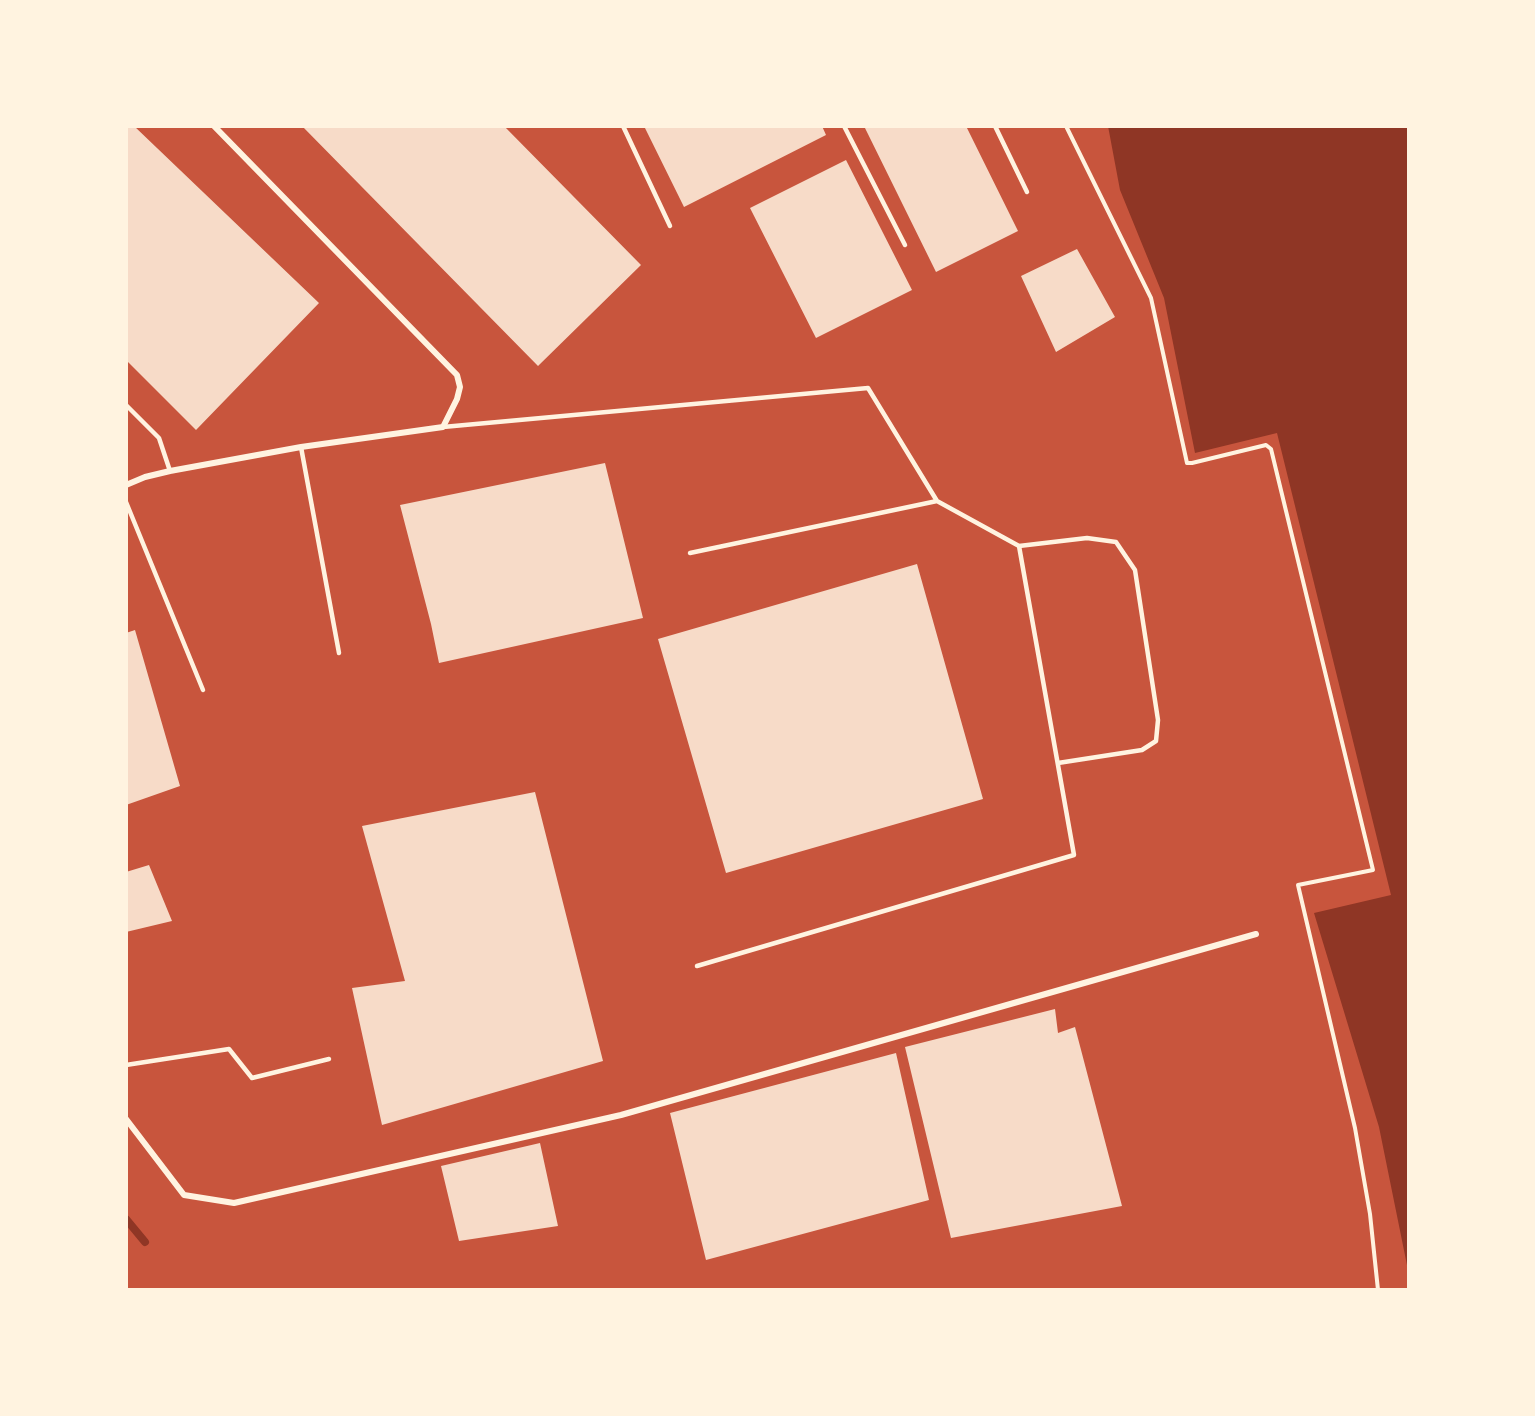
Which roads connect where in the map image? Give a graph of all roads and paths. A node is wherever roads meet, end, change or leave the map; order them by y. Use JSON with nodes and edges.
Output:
{"nodes":[{"id":1,"x":214,"y":126,"type":"edge"},
{"id":2,"x":623,"y":126,"type":"edge"},
{"id":3,"x":843,"y":126,"type":"edge"},
{"id":4,"x":996,"y":126,"type":"edge"},
{"id":5,"x":1066,"y":126,"type":"edge"},
{"id":6,"x":1027,"y":192,"type":"dead end"},
{"id":7,"x":670,"y":226,"type":"dead end"},
{"id":8,"x":905,"y":245,"type":"dead end"},
{"id":9,"x":126,"y":405,"type":"edge"},
{"id":10,"x":443,"y":427,"type":"junction"},
{"id":11,"x":301,"y":447,"type":"junction"},
{"id":12,"x":170,"y":471,"type":"junction"},
{"id":13,"x":126,"y":485,"type":"edge"},
{"id":14,"x":937,"y":501,"type":"junction"},
{"id":15,"x":126,"y":502,"type":"edge"},
{"id":16,"x":1019,"y":546,"type":"junction"},
{"id":17,"x":690,"y":553,"type":"dead end"},
{"id":18,"x":339,"y":653,"type":"dead end"},
{"id":19,"x":203,"y":690,"type":"dead end"},
{"id":20,"x":1058,"y":763,"type":"junction"},
{"id":21,"x":1256,"y":934,"type":"dead end"},
{"id":22,"x":697,"y":966,"type":"dead end"},
{"id":23,"x":329,"y":1059,"type":"dead end"},
{"id":24,"x":126,"y":1065,"type":"edge"},
{"id":25,"x":126,"y":1119,"type":"edge"},
{"id":26,"x":1378,"y":1290,"type":"edge"}],
"edges":[{"from":1,"to":10,"type":"street"},
{"from":2,"to":7,"type":"lane"},
{"from":3,"to":8,"type":"lane"},
{"from":4,"to":6,"type":"lane"},
{"from":5,"to":26,"type":"path"},
{"from":9,"to":12,"type":"lane"},
{"from":10,"to":11,"type":"street"},
{"from":10,"to":14,"type":"lane"},
{"from":11,"to":12,"type":"street"},
{"from":11,"to":18,"type":"lane"},
{"from":12,"to":13,"type":"street"},
{"from":14,"to":16,"type":"lane"},
{"from":14,"to":17,"type":"lane"},
{"from":15,"to":19,"type":"lane"},
{"from":16,"to":20,"type":"lane"},
{"from":16,"to":20,"type":"lane"},
{"from":20,"to":22,"type":"lane"},
{"from":21,"to":25,"type":"street"},
{"from":23,"to":24,"type":"lane"}]}
